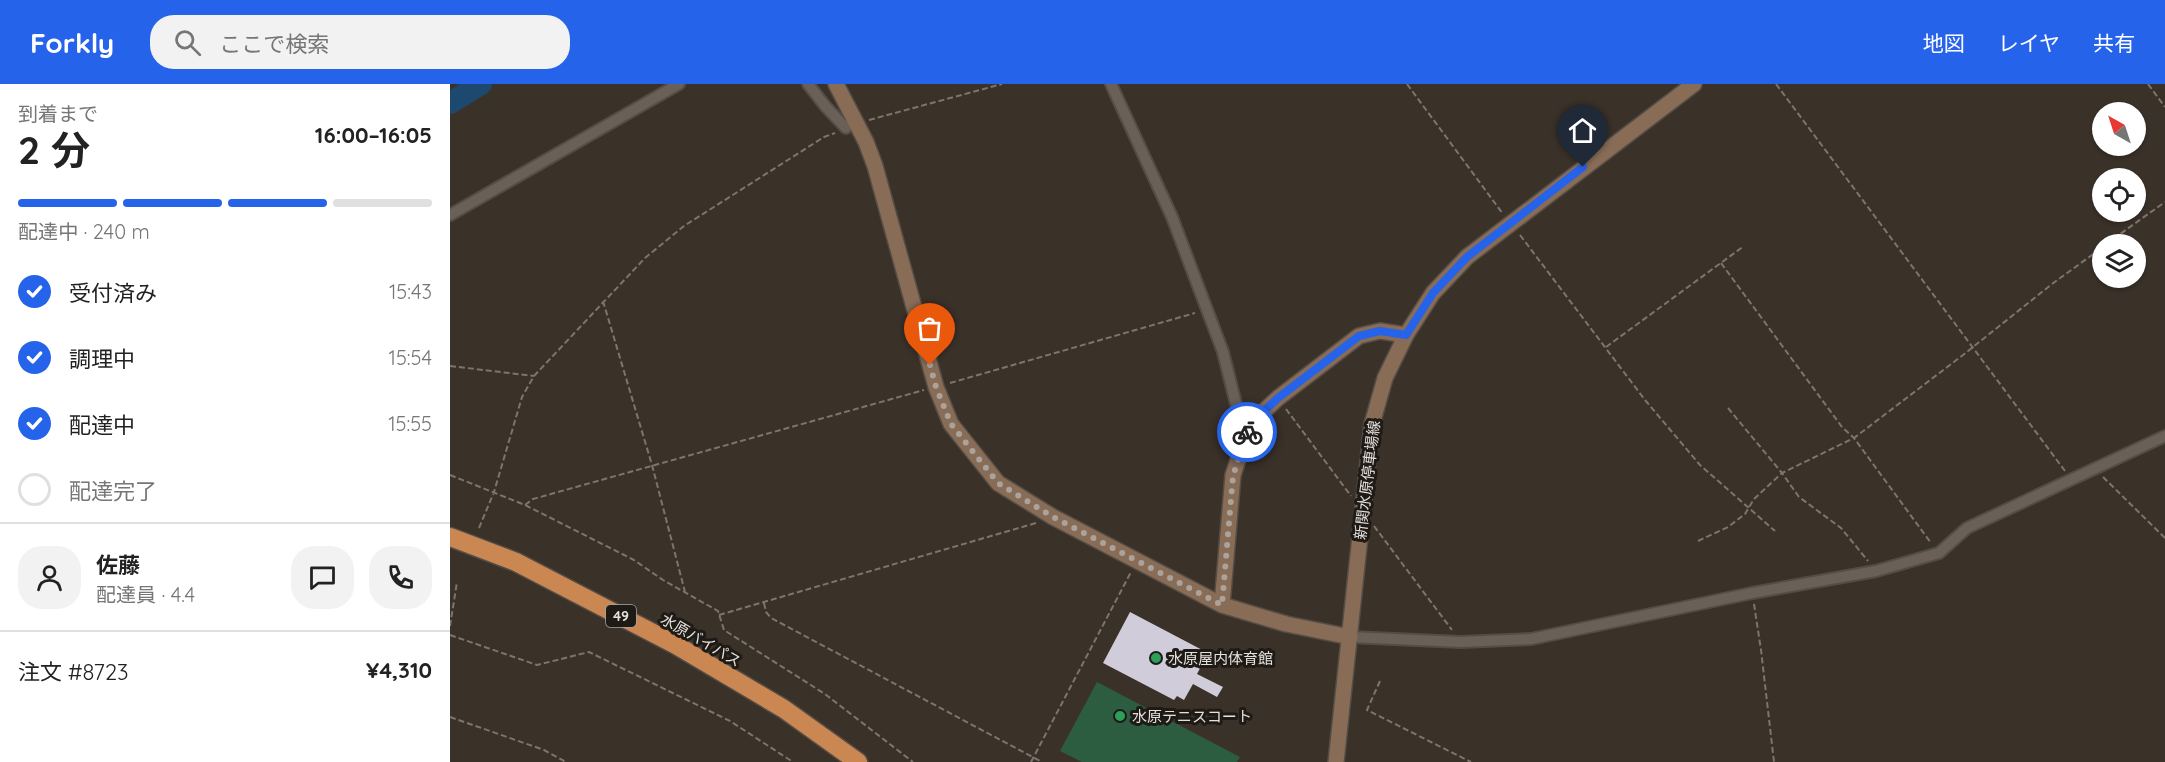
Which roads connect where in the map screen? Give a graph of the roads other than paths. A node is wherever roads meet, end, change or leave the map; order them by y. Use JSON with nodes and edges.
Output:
{"nodes":[{"id":1,"x":679,"y":84,"type":"edge"},
{"id":2,"x":808,"y":84,"type":"edge"},
{"id":3,"x":836,"y":84,"type":"edge"},
{"id":4,"x":1111,"y":84,"type":"edge"},
{"id":5,"x":1694,"y":84,"type":"edge"},
{"id":6,"x":851,"y":126,"type":"junction"},
{"id":7,"x":450,"y":215,"type":"edge"},
{"id":8,"x":1406,"y":335,"type":"junction"},
{"id":9,"x":1250,"y":424,"type":"junction"},
{"id":10,"x":2165,"y":436,"type":"edge"},
{"id":11,"x":450,"y":537,"type":"edge"},
{"id":12,"x":1222,"y":605,"type":"junction"},
{"id":13,"x":1350,"y":637,"type":"junction"},
{"id":14,"x":858,"y":762,"type":"edge"},
{"id":15,"x":1336,"y":762,"type":"edge"}],
"edges":[{"from":1,"to":7,"type":"street"},
{"from":2,"to":6,"type":"street"},
{"from":3,"to":6,"type":"street"},
{"from":4,"to":9,"type":"street"},
{"from":5,"to":8,"type":"street","name":"新関水原停車場線"},
{"from":6,"to":12,"type":"street"},
{"from":8,"to":9,"type":"street"},
{"from":8,"to":13,"type":"street","name":"新関水原停車場線"},
{"from":9,"to":12,"type":"street"},
{"from":10,"to":13,"type":"street"},
{"from":11,"to":14,"type":"highway","name":"水原バイパス","number":"49"},
{"from":12,"to":13,"type":"street"},
{"from":13,"to":15,"type":"street","name":"新関水原停車場線"}]}
